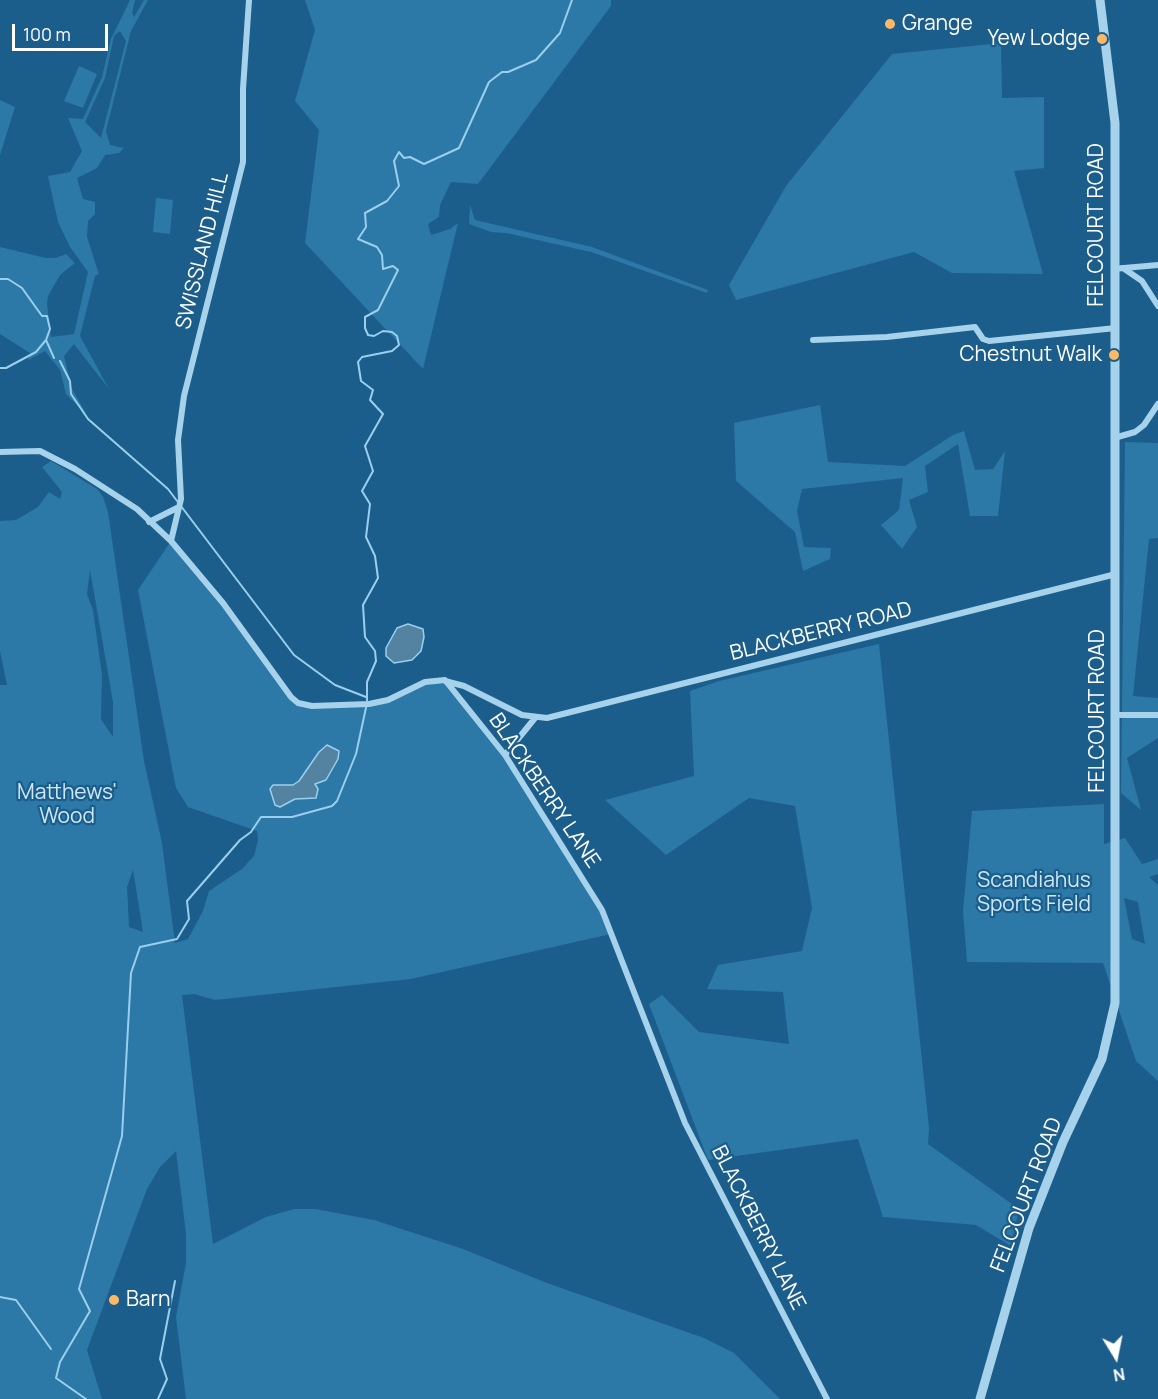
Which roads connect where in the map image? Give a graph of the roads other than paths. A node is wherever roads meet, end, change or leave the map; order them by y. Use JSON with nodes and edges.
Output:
{"nodes":[{"id":1,"x":249,"y":0,"type":"edge"},
{"id":2,"x":1100,"y":0,"type":"edge"},
{"id":3,"x":1158,"y":265,"type":"edge"},
{"id":4,"x":1119,"y":268,"type":"junction"},
{"id":5,"x":1158,"y":306,"type":"edge"},
{"id":6,"x":1116,"y":328,"type":"junction"},
{"id":7,"x":813,"y":340,"type":"dead end"},
{"id":8,"x":1158,"y":404,"type":"edge"},
{"id":9,"x":1114,"y":438,"type":"junction"},
{"id":10,"x":0,"y":452,"type":"edge"},
{"id":11,"x":177,"y":508,"type":"junction"},
{"id":12,"x":149,"y":522,"type":"junction"},
{"id":13,"x":171,"y":541,"type":"junction"},
{"id":14,"x":1116,"y":574,"type":"junction"},
{"id":15,"x":445,"y":680,"type":"junction"},
{"id":16,"x":1116,"y":715,"type":"junction"},
{"id":17,"x":1158,"y":715,"type":"edge"},
{"id":18,"x":535,"y":718,"type":"junction"},
{"id":19,"x":505,"y":755,"type":"junction"},
{"id":20,"x":827,"y":1399,"type":"edge"},
{"id":21,"x":980,"y":1399,"type":"edge"}],
"edges":[{"from":1,"to":11,"type":"street","name":"SWISSLAND HILL"},
{"from":2,"to":4,"type":"street","name":"FELCOURT ROAD"},
{"from":3,"to":4,"type":"street"},
{"from":4,"to":5,"type":"street"},
{"from":4,"to":6,"type":"street","name":"FELCOURT ROAD"},
{"from":6,"to":7,"type":"street"},
{"from":6,"to":9,"type":"street","name":"FELCOURT ROAD"},
{"from":8,"to":9,"type":"street"},
{"from":9,"to":14,"type":"street","name":"FELCOURT ROAD"},
{"from":10,"to":12,"type":"street"},
{"from":11,"to":12,"type":"street"},
{"from":11,"to":13,"type":"street","name":"SWISSLAND HILL"},
{"from":12,"to":13,"type":"street"},
{"from":13,"to":15,"type":"street"},
{"from":14,"to":16,"type":"street","name":"FELCOURT ROAD"},
{"from":14,"to":18,"type":"street","name":"BLACKBERRY ROAD"},
{"from":15,"to":18,"type":"street","name":"BLACKBERRY ROAD"},
{"from":15,"to":19,"type":"street","name":"BLACKBERRY LANE"},
{"from":16,"to":17,"type":"street"},
{"from":16,"to":21,"type":"street","name":"FELCOURT ROAD"},
{"from":18,"to":19,"type":"street"},
{"from":19,"to":20,"type":"street","name":"BLACKBERRY LANE"}]}
